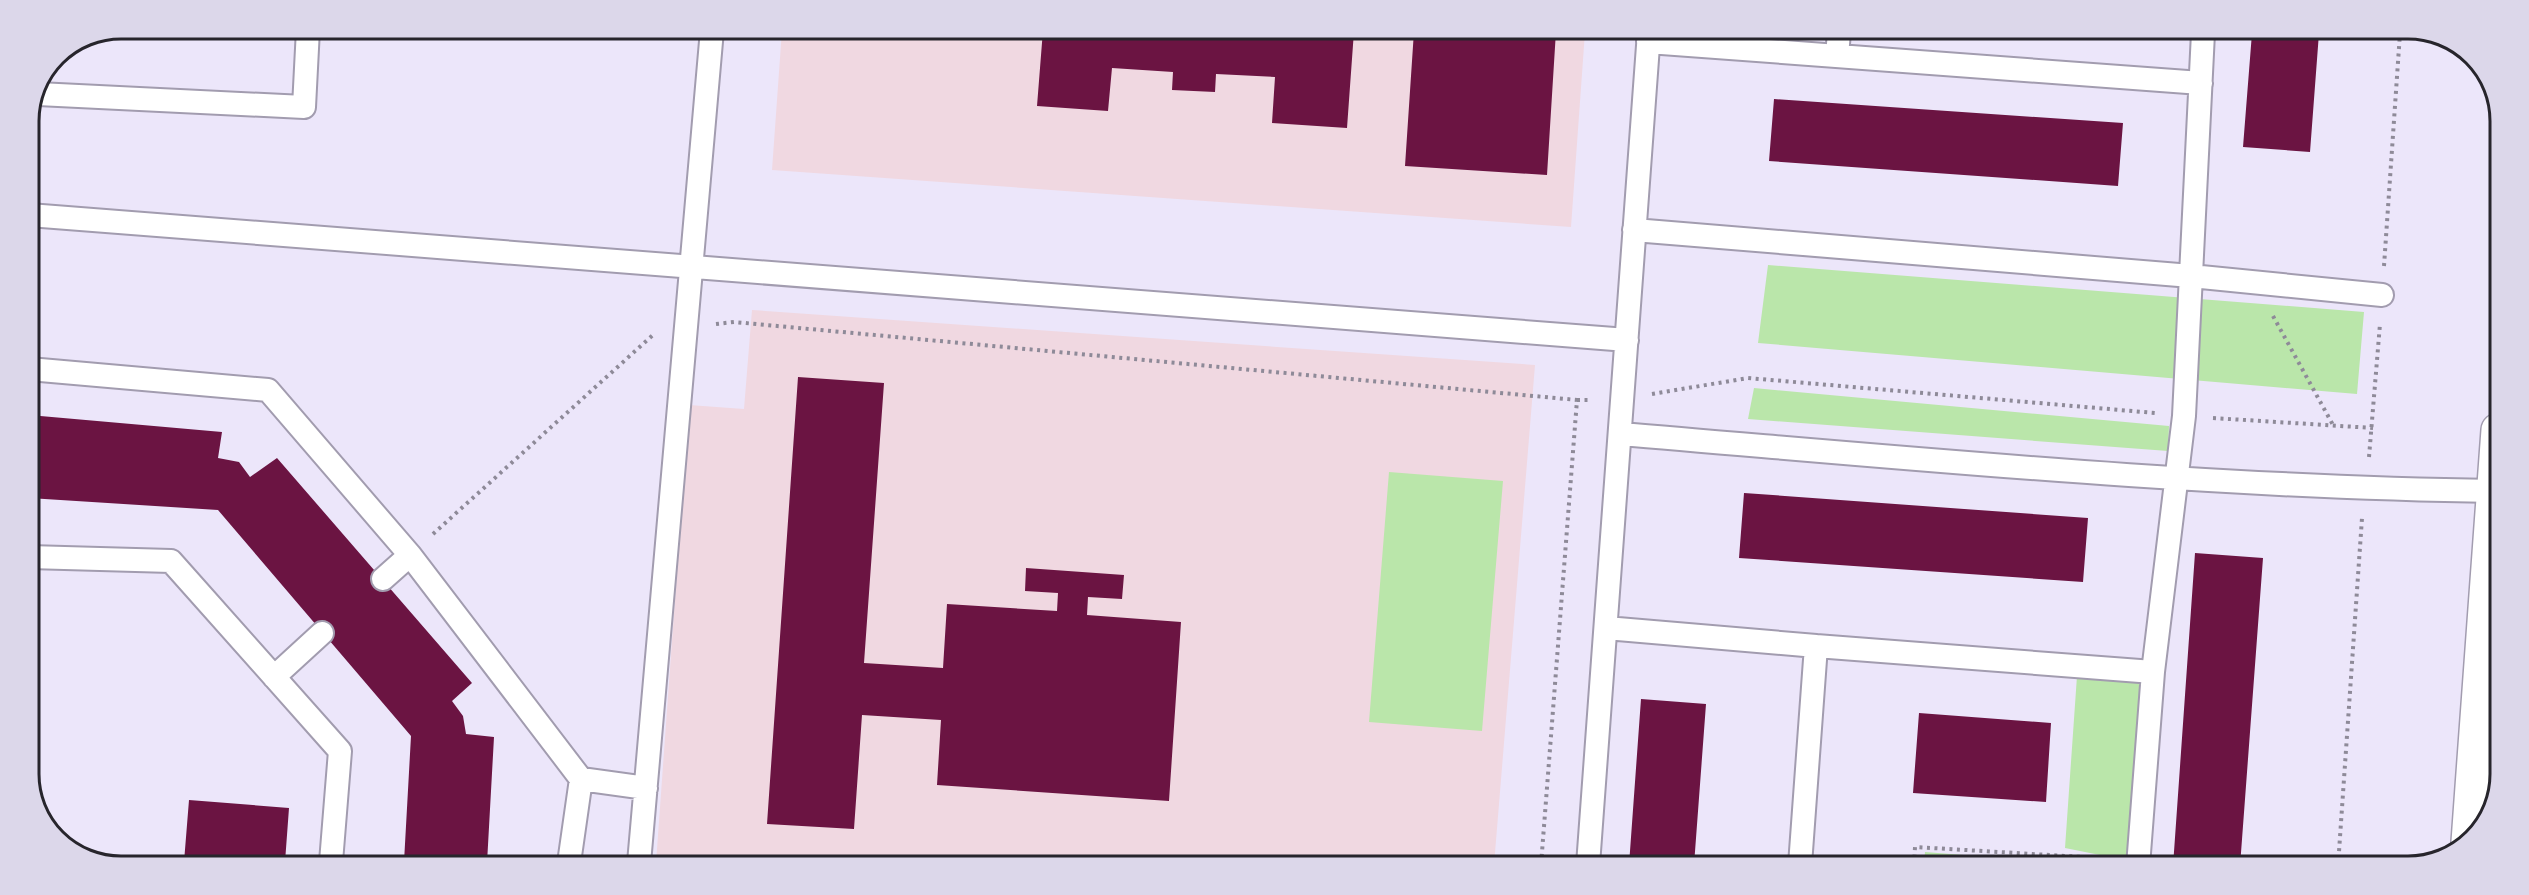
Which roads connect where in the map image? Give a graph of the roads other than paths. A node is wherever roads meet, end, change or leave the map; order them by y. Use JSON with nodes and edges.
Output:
{"nodes":[{"id":1,"x":307,"y":39,"type":"edge"},
{"id":2,"x":711,"y":39,"type":"edge"},
{"id":3,"x":1648,"y":39,"type":"edge"},
{"id":4,"x":1668,"y":39,"type":"edge"},
{"id":5,"x":1838,"y":39,"type":"edge"},
{"id":6,"x":2203,"y":39,"type":"edge"},
{"id":7,"x":1837,"y":56,"type":"junction"},
{"id":8,"x":2201,"y":83,"type":"junction"},
{"id":9,"x":44,"y":93,"type":"edge"},
{"id":10,"x":39,"y":216,"type":"edge"},
{"id":11,"x":1634,"y":230,"type":"junction"},
{"id":12,"x":691,"y":268,"type":"junction"},
{"id":13,"x":2191,"y":276,"type":"junction"},
{"id":14,"x":2382,"y":295,"type":"road end"},
{"id":15,"x":1627,"y":340,"type":"junction"},
{"id":16,"x":39,"y":370,"type":"edge"},
{"id":17,"x":1620,"y":434,"type":"junction"},
{"id":18,"x":2175,"y":479,"type":"junction"},
{"id":19,"x":2490,"y":491,"type":"edge"},
{"id":20,"x":410,"y":555,"type":"junction"},
{"id":21,"x":39,"y":557,"type":"edge"},
{"id":22,"x":383,"y":579,"type":"dead end"},
{"id":23,"x":1606,"y":628,"type":"junction"},
{"id":24,"x":322,"y":633,"type":"dead end"},
{"id":25,"x":2490,"y":636,"type":"edge"},
{"id":26,"x":1816,"y":646,"type":"junction"},
{"id":27,"x":2153,"y":672,"type":"junction"},
{"id":28,"x":274,"y":677,"type":"junction"},
{"id":29,"x":581,"y":779,"type":"junction"},
{"id":30,"x":646,"y":788,"type":"junction"},
{"id":31,"x":2471,"y":827,"type":"edge"},
{"id":32,"x":331,"y":856,"type":"edge"},
{"id":33,"x":570,"y":856,"type":"edge"},
{"id":34,"x":640,"y":856,"type":"edge"},
{"id":35,"x":1589,"y":856,"type":"edge"},
{"id":36,"x":1801,"y":856,"type":"edge"},
{"id":37,"x":2139,"y":856,"type":"edge"}],
"edges":[{"from":1,"to":9,"type":"lane"},
{"from":2,"to":12,"type":"lane"},
{"from":3,"to":11,"type":"lane"},
{"from":4,"to":7,"type":"lane"},
{"from":5,"to":7,"type":"lane"},
{"from":6,"to":8,"type":"lane"},
{"from":7,"to":8,"type":"lane"},
{"from":8,"to":13,"type":"lane"},
{"from":10,"to":12,"type":"lane"},
{"from":11,"to":13,"type":"lane"},
{"from":11,"to":15,"type":"lane"},
{"from":12,"to":15,"type":"lane"},
{"from":12,"to":30,"type":"lane"},
{"from":13,"to":14,"type":"lane"},
{"from":13,"to":18,"type":"lane"},
{"from":15,"to":17,"type":"lane"},
{"from":16,"to":20,"type":"lane"},
{"from":17,"to":18,"type":"lane"},
{"from":17,"to":23,"type":"lane"},
{"from":18,"to":19,"type":"lane"},
{"from":18,"to":27,"type":"lane"},
{"from":20,"to":22,"type":"lane"},
{"from":20,"to":29,"type":"lane"},
{"from":21,"to":28,"type":"lane"},
{"from":23,"to":26,"type":"lane"},
{"from":23,"to":35,"type":"lane"},
{"from":24,"to":28,"type":"lane"},
{"from":25,"to":31,"type":"street"},
{"from":26,"to":27,"type":"lane"},
{"from":26,"to":36,"type":"lane"},
{"from":27,"to":37,"type":"lane"},
{"from":28,"to":32,"type":"lane"},
{"from":29,"to":30,"type":"lane"},
{"from":29,"to":33,"type":"lane"},
{"from":30,"to":34,"type":"lane"}]}
